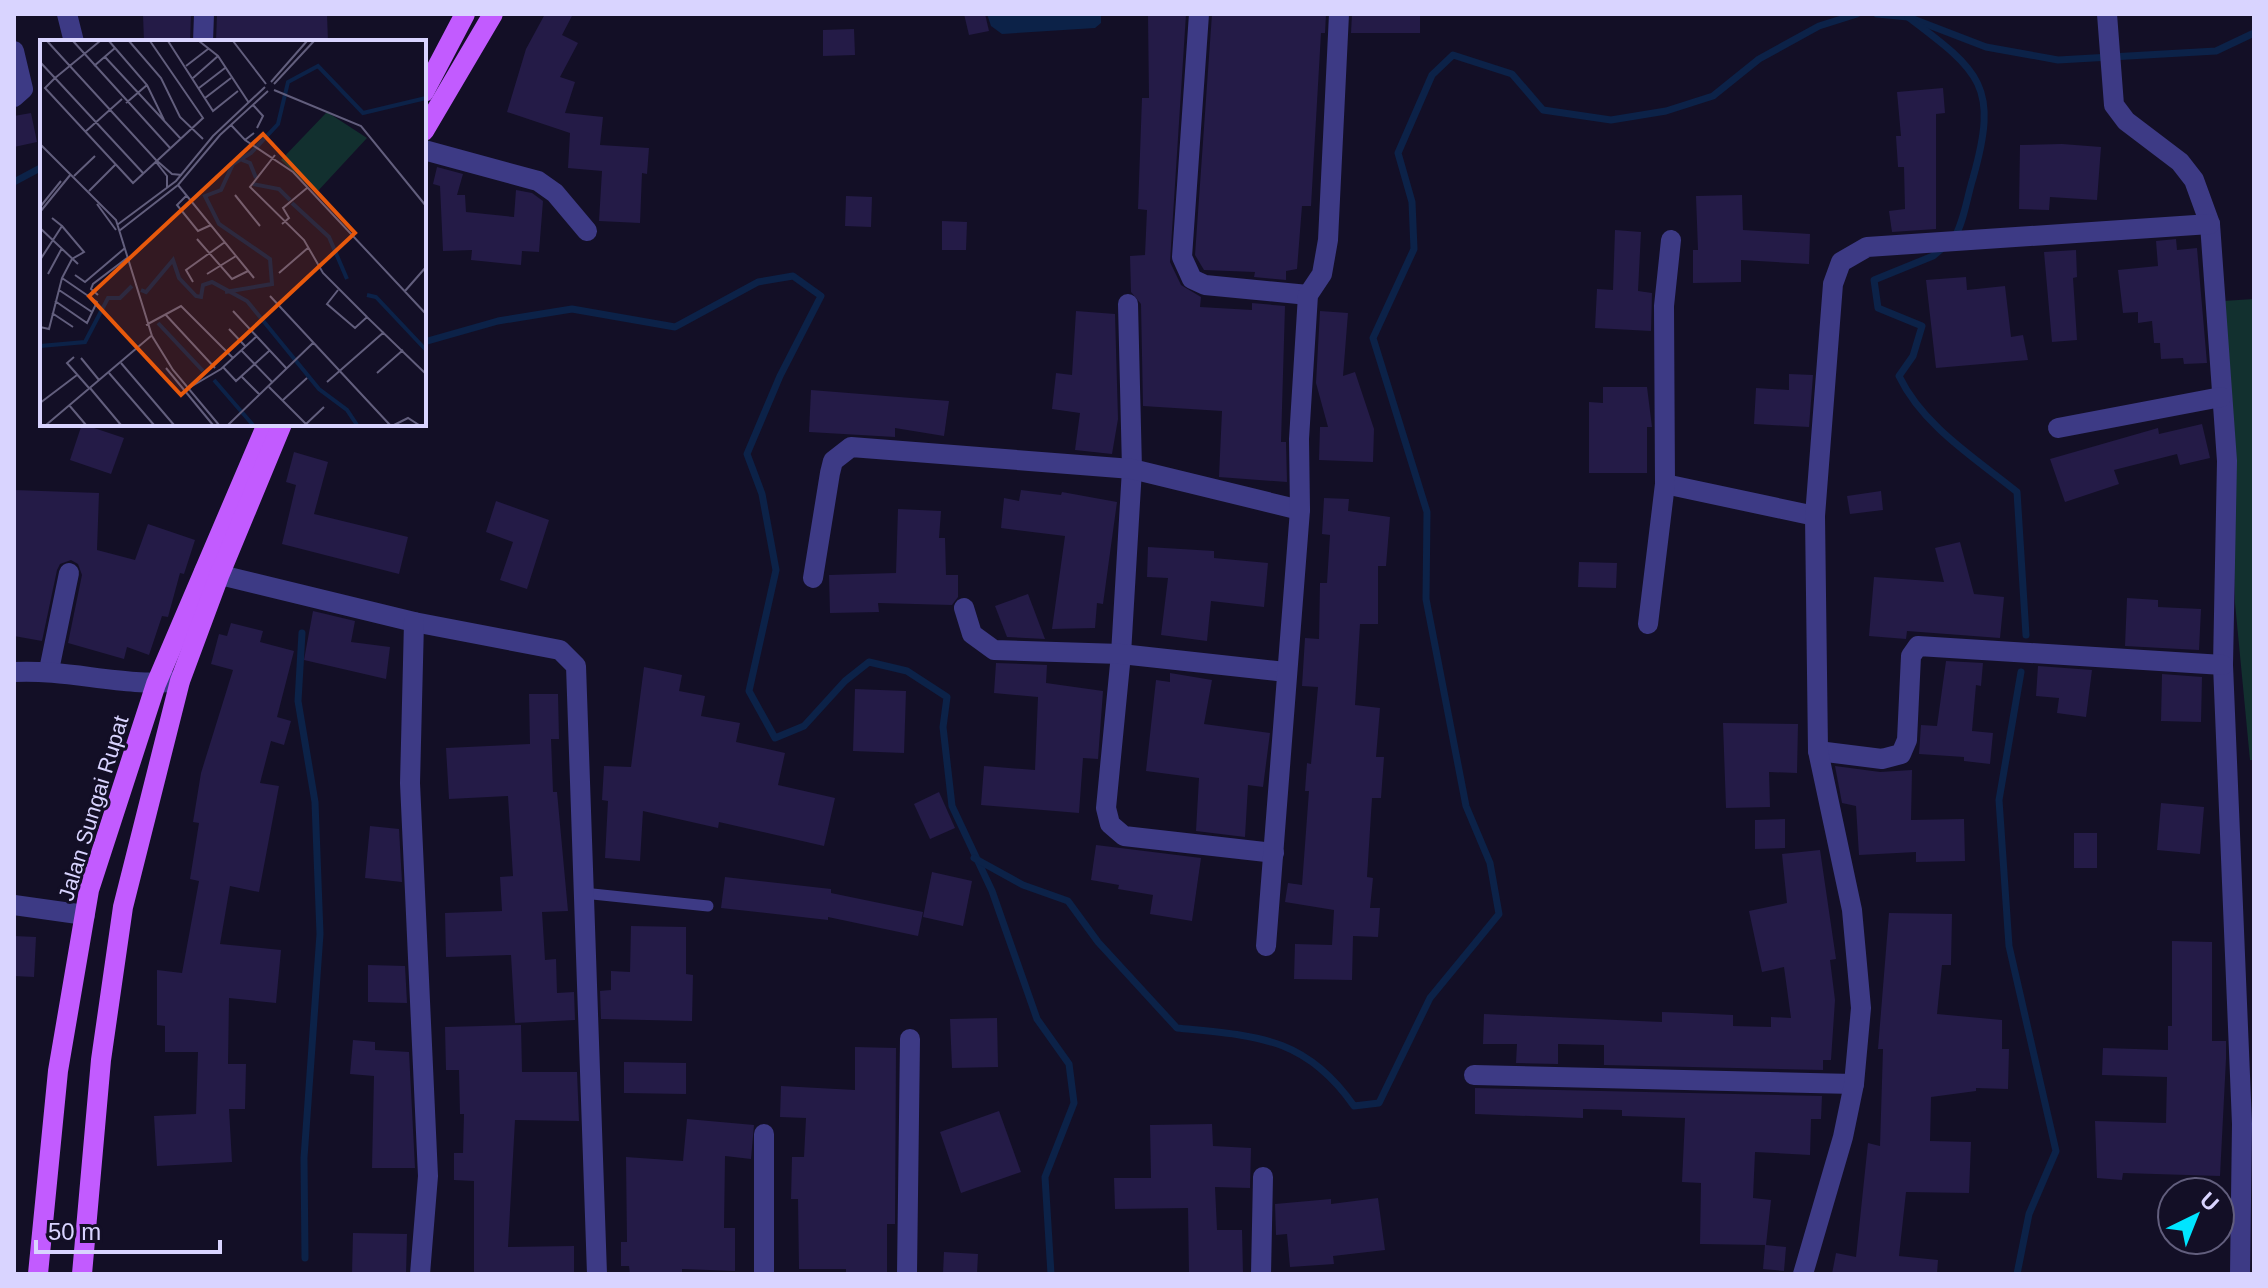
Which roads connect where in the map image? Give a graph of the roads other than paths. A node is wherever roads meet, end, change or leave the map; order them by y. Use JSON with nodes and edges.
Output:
{"nodes":[{"id":1,"x":67,"y":14,"type":"edge"},
{"id":2,"x":204,"y":14,"type":"edge"},
{"id":3,"x":465,"y":14,"type":"edge"},
{"id":4,"x":493,"y":14,"type":"edge"},
{"id":5,"x":1199,"y":14,"type":"edge"},
{"id":6,"x":1339,"y":14,"type":"edge"},
{"id":7,"x":2107,"y":19,"type":"edge"},
{"id":8,"x":74,"y":40,"type":"edge"},
{"id":9,"x":203,"y":40,"type":"edge"},
{"id":10,"x":14,"y":51,"type":"edge"},
{"id":11,"x":426,"y":88,"type":"edge"},
{"id":12,"x":14,"y":97,"type":"edge"},
{"id":13,"x":426,"y":128,"type":"edge"},
{"id":14,"x":426,"y":151,"type":"edge"},
{"id":15,"x":2210,"y":224,"type":"junction"},
{"id":16,"x":587,"y":231,"type":"dead end"},
{"id":17,"x":1671,"y":240,"type":"dead end"},
{"id":18,"x":1308,"y":295,"type":"junction"},
{"id":19,"x":1128,"y":304,"type":"dead end"},
{"id":20,"x":2221,"y":397,"type":"junction"},
{"id":21,"x":266,"y":426,"type":"edge"},
{"id":22,"x":281,"y":426,"type":"edge"},
{"id":23,"x":2058,"y":428,"type":"dead end"},
{"id":24,"x":1132,"y":469,"type":"junction"},
{"id":25,"x":1665,"y":484,"type":"junction"},
{"id":26,"x":1300,"y":510,"type":"junction"},
{"id":27,"x":1815,"y":516,"type":"junction"},
{"id":28,"x":69,"y":573,"type":"dead end"},
{"id":29,"x":211,"y":574,"type":"junction"},
{"id":30,"x":813,"y":578,"type":"dead end"},
{"id":31,"x":964,"y":608,"type":"dead end"},
{"id":32,"x":414,"y":622,"type":"junction"},
{"id":33,"x":1648,"y":624,"type":"dead end"},
{"id":34,"x":1121,"y":654,"type":"junction"},
{"id":35,"x":2223,"y":665,"type":"junction"},
{"id":36,"x":49,"y":670,"type":"junction"},
{"id":37,"x":14,"y":672,"type":"edge"},
{"id":38,"x":1286,"y":672,"type":"junction"},
{"id":39,"x":180,"y":681,"type":"junction"},
{"id":40,"x":156,"y":684,"type":"junction"},
{"id":41,"x":1818,"y":751,"type":"junction"},
{"id":42,"x":1274,"y":853,"type":"junction"},
{"id":43,"x":583,"y":893,"type":"junction"},
{"id":44,"x":14,"y":905,"type":"edge"},
{"id":45,"x":708,"y":906,"type":"dead end"},
{"id":46,"x":85,"y":915,"type":"junction"},
{"id":47,"x":1266,"y":946,"type":"dead end"},
{"id":48,"x":910,"y":1039,"type":"dead end"},
{"id":49,"x":1474,"y":1075,"type":"dead end"},
{"id":50,"x":1854,"y":1084,"type":"junction"},
{"id":51,"x":2248,"y":1125,"type":"edge"},
{"id":52,"x":764,"y":1134,"type":"dead end"},
{"id":53,"x":1263,"y":1177,"type":"dead end"},
{"id":54,"x":38,"y":1274,"type":"edge"},
{"id":55,"x":82,"y":1274,"type":"edge"},
{"id":56,"x":420,"y":1274,"type":"edge"},
{"id":57,"x":597,"y":1274,"type":"edge"},
{"id":58,"x":764,"y":1274,"type":"edge"},
{"id":59,"x":907,"y":1274,"type":"edge"},
{"id":60,"x":1261,"y":1274,"type":"edge"},
{"id":61,"x":1803,"y":1274,"type":"edge"},
{"id":62,"x":2240,"y":1274,"type":"edge"}],
"edges":[{"from":1,"to":8,"type":"street"},
{"from":2,"to":9,"type":"street"},
{"from":3,"to":11,"type":"main road"},
{"from":4,"to":13,"type":"main road"},
{"from":5,"to":18,"type":"street"},
{"from":6,"to":18,"type":"street"},
{"from":7,"to":15,"type":"street"},
{"from":10,"to":12,"type":"street"},
{"from":14,"to":16,"type":"street"},
{"from":15,"to":20,"type":"street"},
{"from":15,"to":27,"type":"street"},
{"from":17,"to":25,"type":"street"},
{"from":18,"to":26,"type":"street"},
{"from":19,"to":24,"type":"street"},
{"from":20,"to":23,"type":"street"},
{"from":20,"to":35,"type":"street"},
{"from":21,"to":29,"type":"main road","name":"Jalan Sungai Rupat"},
{"from":22,"to":29,"type":"main road","name":"Jalan Sungai Rupat"},
{"from":24,"to":26,"type":"street"},
{"from":24,"to":30,"type":"street"},
{"from":24,"to":34,"type":"street"},
{"from":25,"to":27,"type":"street"},
{"from":25,"to":33,"type":"street"},
{"from":26,"to":38,"type":"street"},
{"from":27,"to":41,"type":"street"},
{"from":28,"to":36,"type":"street"},
{"from":29,"to":32,"type":"street"},
{"from":29,"to":39,"type":"main road","name":"Jalan Sungai Rupat"},
{"from":29,"to":40,"type":"main road","name":"Jalan Sungai Rupat"},
{"from":31,"to":34,"type":"street"},
{"from":32,"to":43,"type":"street"},
{"from":32,"to":56,"type":"street"},
{"from":34,"to":38,"type":"street"},
{"from":34,"to":42,"type":"street"},
{"from":35,"to":41,"type":"street"},
{"from":35,"to":51,"type":"street"},
{"from":36,"to":37,"type":"street"},
{"from":36,"to":40,"type":"street"},
{"from":38,"to":42,"type":"street"},
{"from":39,"to":40,"type":"street"},
{"from":39,"to":55,"type":"main road","name":"Jalan Sungai Rupat"},
{"from":40,"to":46,"type":"main road","name":"Jalan Sungai Rupat"},
{"from":41,"to":50,"type":"street"},
{"from":42,"to":47,"type":"street"},
{"from":43,"to":45,"type":"lane"},
{"from":43,"to":57,"type":"street"},
{"from":44,"to":46,"type":"street"},
{"from":46,"to":54,"type":"main road","name":"Jalan Sungai Rupat"},
{"from":48,"to":59,"type":"street"},
{"from":49,"to":50,"type":"street"},
{"from":50,"to":61,"type":"street"},
{"from":51,"to":62,"type":"street"},
{"from":52,"to":58,"type":"street"},
{"from":53,"to":60,"type":"street"}]}
